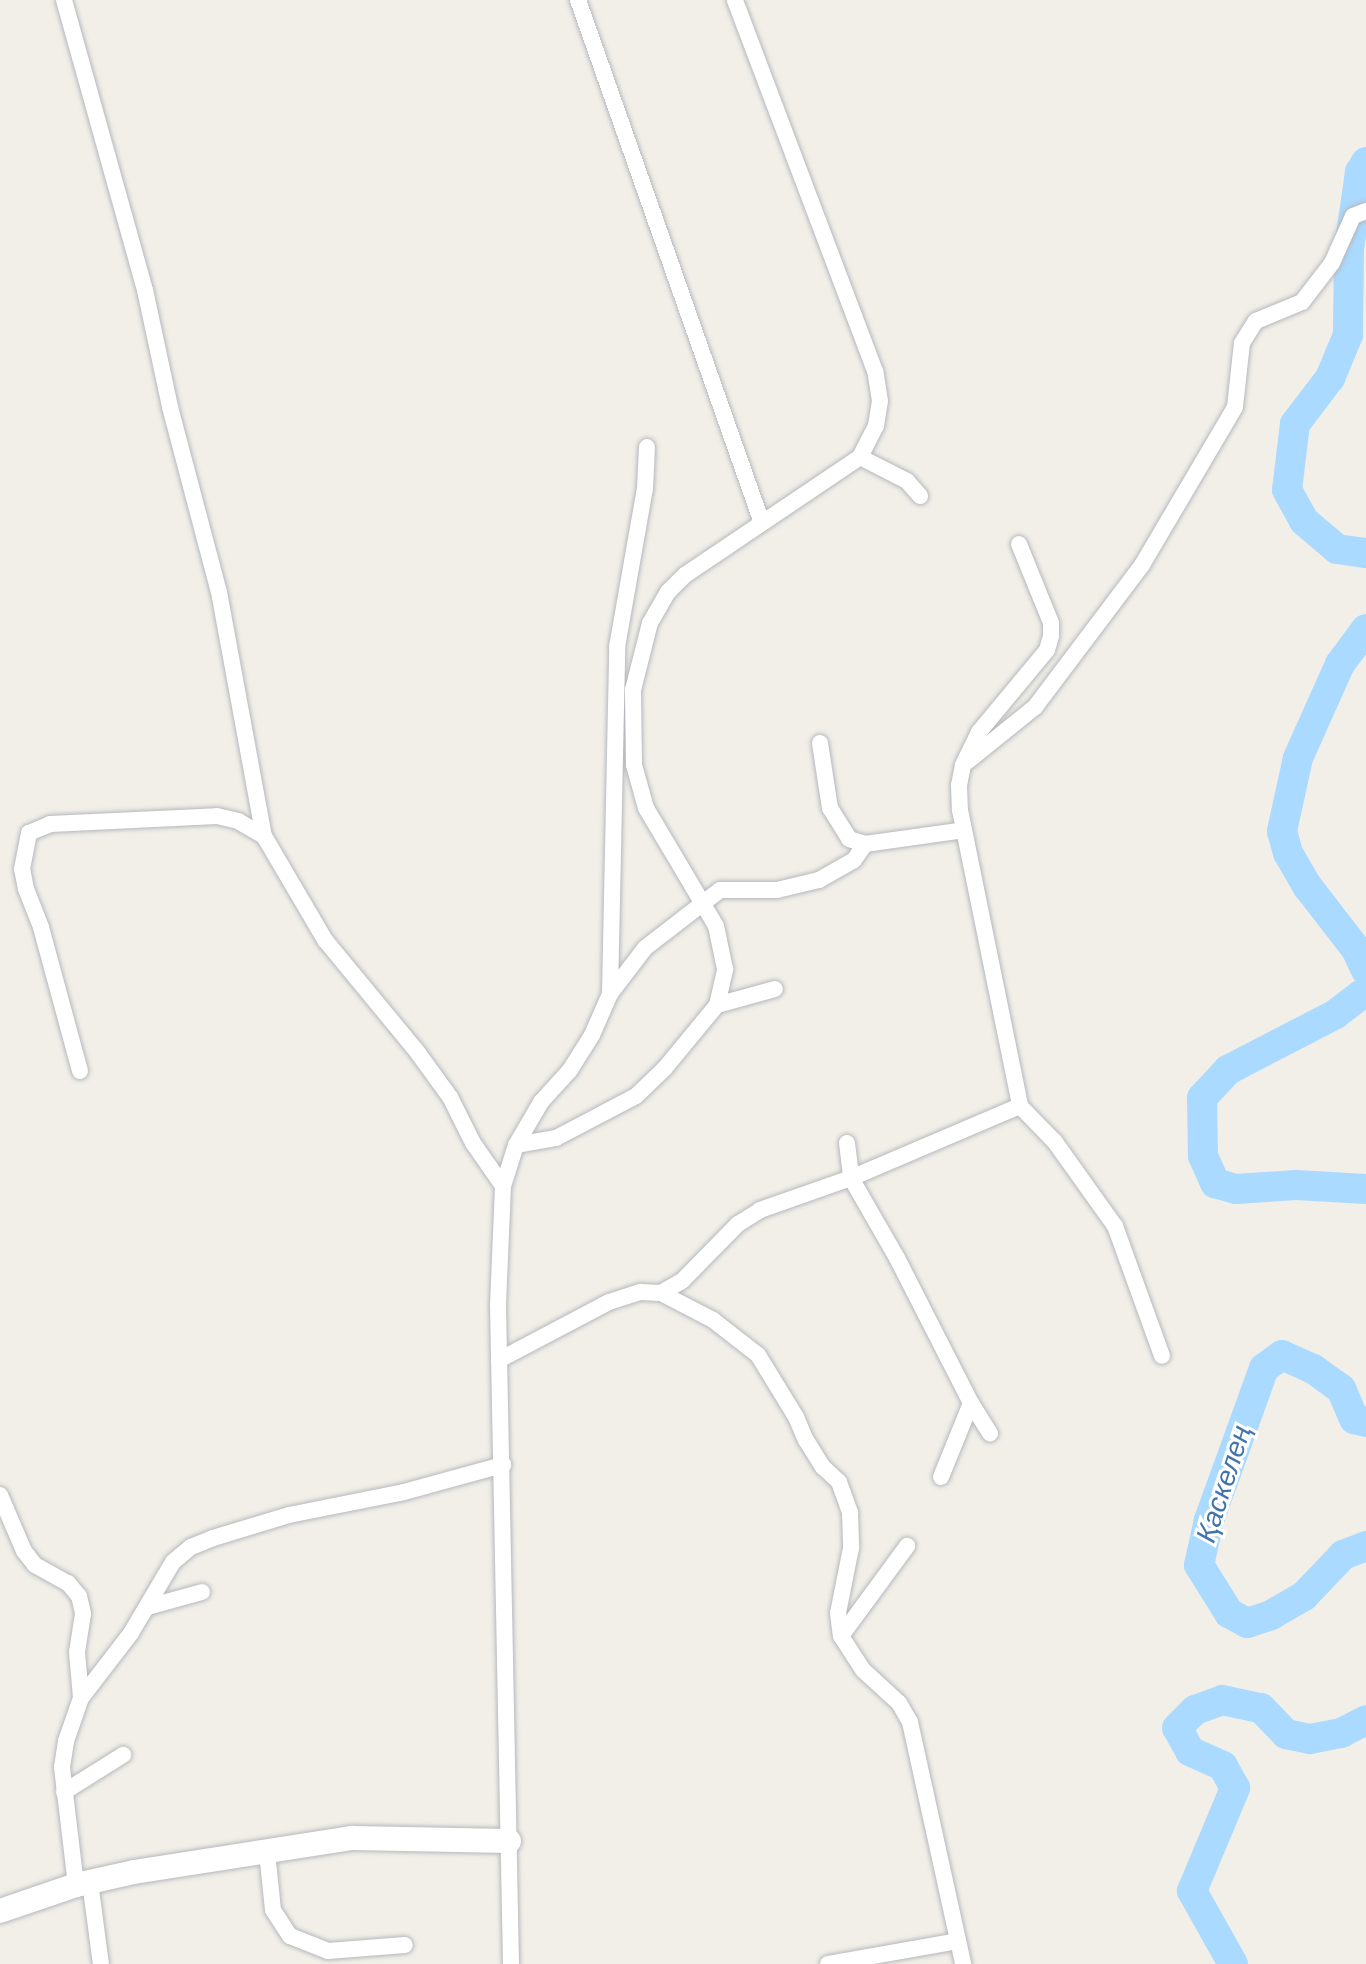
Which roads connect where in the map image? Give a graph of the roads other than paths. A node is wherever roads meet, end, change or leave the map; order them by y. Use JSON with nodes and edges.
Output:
{"nodes":[{"id":1,"x":64,"y":0,"type":"edge"},
{"id":2,"x":578,"y":0,"type":"edge"},
{"id":3,"x":735,"y":0,"type":"edge"},
{"id":4,"x":1366,"y":211,"type":"edge"},
{"id":5,"x":647,"y":447,"type":"dead end"},
{"id":6,"x":860,"y":457,"type":"junction"},
{"id":7,"x":920,"y":496,"type":"dead end"},
{"id":8,"x":762,"y":523,"type":"junction"},
{"id":9,"x":1019,"y":544,"type":"dead end"},
{"id":10,"x":820,"y":743,"type":"dead end"},
{"id":11,"x":963,"y":765,"type":"junction"},
{"id":12,"x":964,"y":830,"type":"junction"},
{"id":13,"x":264,"y":836,"type":"junction"},
{"id":14,"x":865,"y":844,"type":"junction"},
{"id":15,"x":704,"y":902,"type":"junction"},
{"id":16,"x":775,"y":989,"type":"dead end"},
{"id":17,"x":610,"y":994,"type":"junction"},
{"id":18,"x":717,"y":1005,"type":"junction"},
{"id":19,"x":80,"y":1071,"type":"dead end"},
{"id":20,"x":1020,"y":1106,"type":"junction"},
{"id":21,"x":847,"y":1143,"type":"dead end"},
{"id":22,"x":516,"y":1145,"type":"junction"},
{"id":23,"x":851,"y":1178,"type":"junction"},
{"id":24,"x":503,"y":1186,"type":"junction"},
{"id":25,"x":661,"y":1293,"type":"junction"},
{"id":26,"x":1162,"y":1356,"type":"dead end"},
{"id":27,"x":499,"y":1360,"type":"junction"},
{"id":28,"x":971,"y":1403,"type":"junction"},
{"id":29,"x":990,"y":1433,"type":"dead end"},
{"id":30,"x":503,"y":1465,"type":"junction"},
{"id":31,"x":941,"y":1477,"type":"dead end"},
{"id":32,"x":0,"y":1495,"type":"edge"},
{"id":33,"x":907,"y":1546,"type":"dead end"},
{"id":34,"x":202,"y":1592,"type":"dead end"},
{"id":35,"x":148,"y":1607,"type":"junction"},
{"id":36,"x":841,"y":1636,"type":"junction"},
{"id":37,"x":81,"y":1698,"type":"junction"},
{"id":38,"x":123,"y":1755,"type":"dead end"},
{"id":39,"x":64,"y":1792,"type":"junction"},
{"id":40,"x":509,"y":1841,"type":"junction"},
{"id":41,"x":267,"y":1852,"type":"junction"},
{"id":42,"x":83,"y":1883,"type":"junction"},
{"id":43,"x":0,"y":1911,"type":"edge"},
{"id":44,"x":958,"y":1941,"type":"junction"},
{"id":45,"x":405,"y":1945,"type":"dead end"},
{"id":46,"x":101,"y":1964,"type":"edge"},
{"id":47,"x":511,"y":1964,"type":"edge"},
{"id":48,"x":828,"y":1964,"type":"edge"},
{"id":49,"x":963,"y":1964,"type":"edge"}],
"edges":[{"from":1,"to":13,"type":"street"},
{"from":2,"to":8,"type":"street"},
{"from":3,"to":6,"type":"street"},
{"from":4,"to":11,"type":"street"},
{"from":5,"to":17,"type":"street"},
{"from":6,"to":7,"type":"street"},
{"from":6,"to":8,"type":"street"},
{"from":8,"to":15,"type":"street"},
{"from":9,"to":11,"type":"street"},
{"from":10,"to":14,"type":"street"},
{"from":11,"to":12,"type":"street"},
{"from":12,"to":14,"type":"street"},
{"from":12,"to":20,"type":"street"},
{"from":13,"to":19,"type":"street"},
{"from":13,"to":24,"type":"street"},
{"from":14,"to":15,"type":"street"},
{"from":15,"to":17,"type":"street"},
{"from":15,"to":18,"type":"street"},
{"from":16,"to":18,"type":"street"},
{"from":17,"to":22,"type":"street"},
{"from":18,"to":22,"type":"street"},
{"from":20,"to":23,"type":"street"},
{"from":20,"to":26,"type":"street"},
{"from":21,"to":23,"type":"street"},
{"from":22,"to":24,"type":"street"},
{"from":23,"to":25,"type":"street"},
{"from":23,"to":28,"type":"street"},
{"from":24,"to":27,"type":"street"},
{"from":25,"to":27,"type":"street"},
{"from":25,"to":36,"type":"street"},
{"from":27,"to":30,"type":"street"},
{"from":28,"to":29,"type":"street"},
{"from":28,"to":31,"type":"street"},
{"from":30,"to":35,"type":"street"},
{"from":30,"to":40,"type":"street"},
{"from":32,"to":37,"type":"street"},
{"from":33,"to":36,"type":"street"},
{"from":34,"to":35,"type":"street"},
{"from":35,"to":37,"type":"street"},
{"from":36,"to":44,"type":"street"},
{"from":37,"to":39,"type":"street"},
{"from":38,"to":39,"type":"street"},
{"from":39,"to":42,"type":"street"},
{"from":40,"to":41,"type":"street"},
{"from":40,"to":47,"type":"street"},
{"from":41,"to":42,"type":"street"},
{"from":41,"to":45,"type":"street"},
{"from":42,"to":43,"type":"street"},
{"from":42,"to":46,"type":"street"},
{"from":44,"to":48,"type":"street"},
{"from":44,"to":49,"type":"street"}]}
